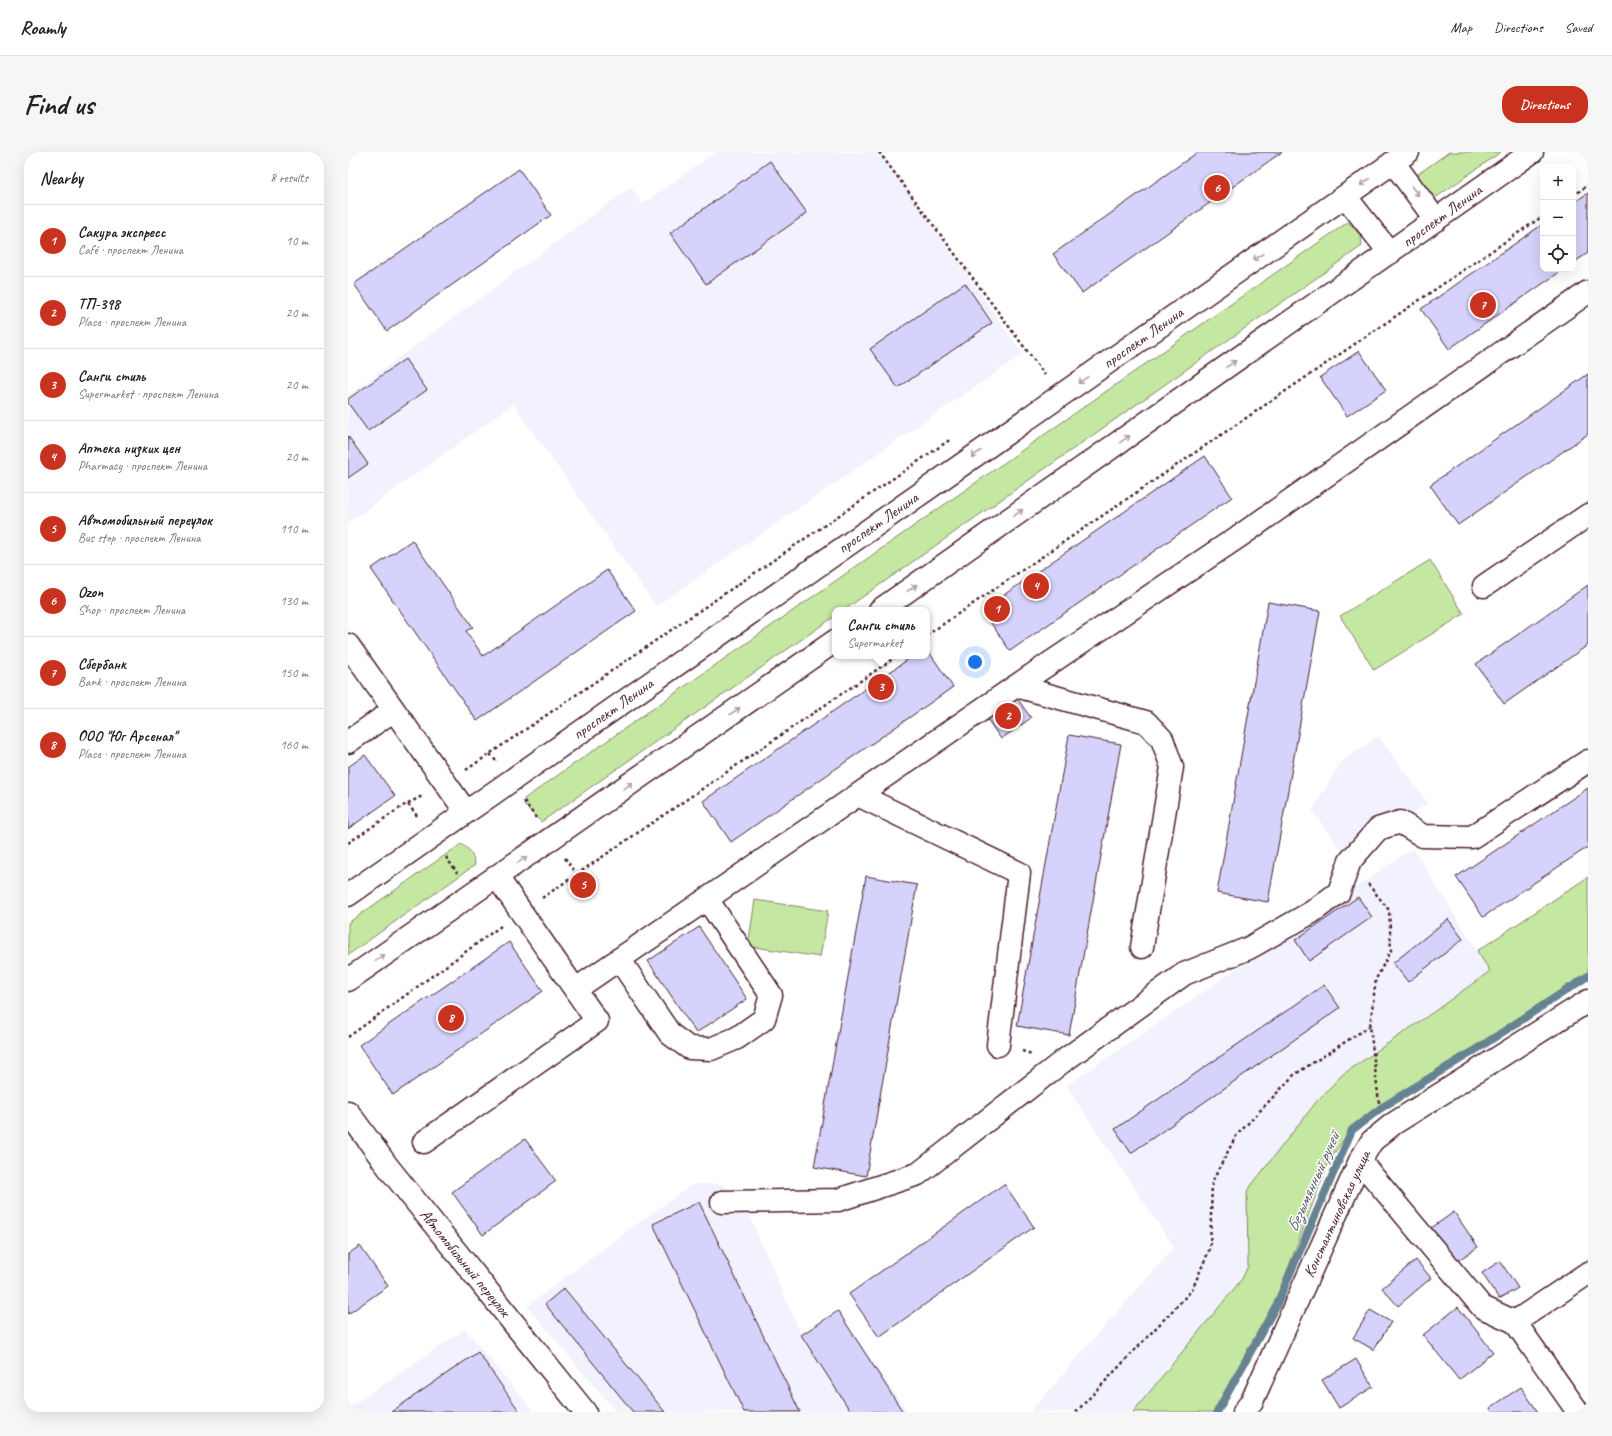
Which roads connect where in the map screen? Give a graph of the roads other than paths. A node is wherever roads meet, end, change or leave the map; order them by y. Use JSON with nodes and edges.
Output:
{"nodes":[{"id":1,"x":1532,"y":152,"type":"edge"},
{"id":2,"x":1401,"y":157,"type":"edge"},
{"id":3,"x":1345,"y":196,"type":"junction"},
{"id":4,"x":1436,"y":220,"type":"junction"},
{"id":5,"x":1390,"y":253,"type":"junction"},
{"id":6,"x":1588,"y":292,"type":"edge"},
{"id":7,"x":1588,"y":515,"type":"edge"},
{"id":8,"x":1484,"y":586,"type":"dead end"},
{"id":9,"x":884,"y":607,"type":"edge"},
{"id":10,"x":832,"y":643,"type":"edge"},
{"id":11,"x":348,"y":645,"type":"edge"},
{"id":12,"x":1016,"y":686,"type":"junction"},
{"id":13,"x":394,"y":710,"type":"junction"},
{"id":14,"x":348,"y":742,"type":"edge"},
{"id":15,"x":1588,"y":761,"type":"edge"},
{"id":16,"x":858,"y":795,"type":"junction"},
{"id":17,"x":466,"y":812,"type":"junction"},
{"id":18,"x":497,"y":877,"type":"junction"},
{"id":19,"x":348,"y":895,"type":"edge"},
{"id":20,"x":706,"y":899,"type":"junction"},
{"id":21,"x":1142,"y":947,"type":"dead end"},
{"id":22,"x":619,"y":959,"type":"junction"},
{"id":23,"x":348,"y":980,"type":"edge"},
{"id":24,"x":576,"y":989,"type":"junction"},
{"id":25,"x":1588,"y":1002,"type":"edge"},
{"id":26,"x":998,"y":1045,"type":"dead end"},
{"id":27,"x":348,"y":1112,"type":"edge"},
{"id":28,"x":424,"y":1142,"type":"dead end"},
{"id":29,"x":1360,"y":1161,"type":"junction"},
{"id":30,"x":722,"y":1202,"type":"dead end"},
{"id":31,"x":1588,"y":1273,"type":"edge"},
{"id":32,"x":1515,"y":1322,"type":"junction"},
{"id":33,"x":585,"y":1412,"type":"edge"},
{"id":34,"x":1244,"y":1412,"type":"edge"},
{"id":35,"x":1578,"y":1412,"type":"edge"}],
"edges":[{"from":1,"to":4,"type":"main road","name":"проспект Ленина"},
{"from":2,"to":3,"type":"main road","name":"проспект Ленина","one_way":true},
{"from":2,"to":4,"type":"main road","one_way":true},
{"from":3,"to":5,"type":"main road"},
{"from":3,"to":17,"type":"main road","name":"проспект Ленина","one_way":true},
{"from":4,"to":5,"type":"main road","name":"проспект Ленина"},
{"from":9,"to":5,"type":"main road","name":"проспект Ленина","one_way":true},
{"from":6,"to":12,"type":"main road"},
{"from":7,"to":8,"type":"main road"},
{"from":18,"to":10,"type":"main road","one_way":true},
{"from":11,"to":13,"type":"main road"},
{"from":12,"to":16,"type":"main road"},
{"from":12,"to":21,"type":"main road"},
{"from":13,"to":14,"type":"main road"},
{"from":13,"to":17,"type":"main road"},
{"from":15,"to":30,"type":"main road"},
{"from":16,"to":20,"type":"main road"},
{"from":16,"to":26,"type":"main road"},
{"from":17,"to":19,"type":"main road","name":"проспект Ленина"},
{"from":23,"to":18,"type":"main road","one_way":true},
{"from":18,"to":24,"type":"main road"},
{"from":20,"to":22,"type":"main road"},
{"from":20,"to":22,"type":"main road"},
{"from":22,"to":24,"type":"main road"},
{"from":24,"to":28,"type":"main road"},
{"from":25,"to":29,"type":"main road","name":"Константиновская улица"},
{"from":27,"to":33,"type":"main road","name":"Автомобильный переулок"},
{"from":29,"to":32,"type":"main road"},
{"from":29,"to":34,"type":"main road","name":"Константиновская улица"},
{"from":31,"to":32,"type":"main road"},
{"from":32,"to":35,"type":"main road"}]}
